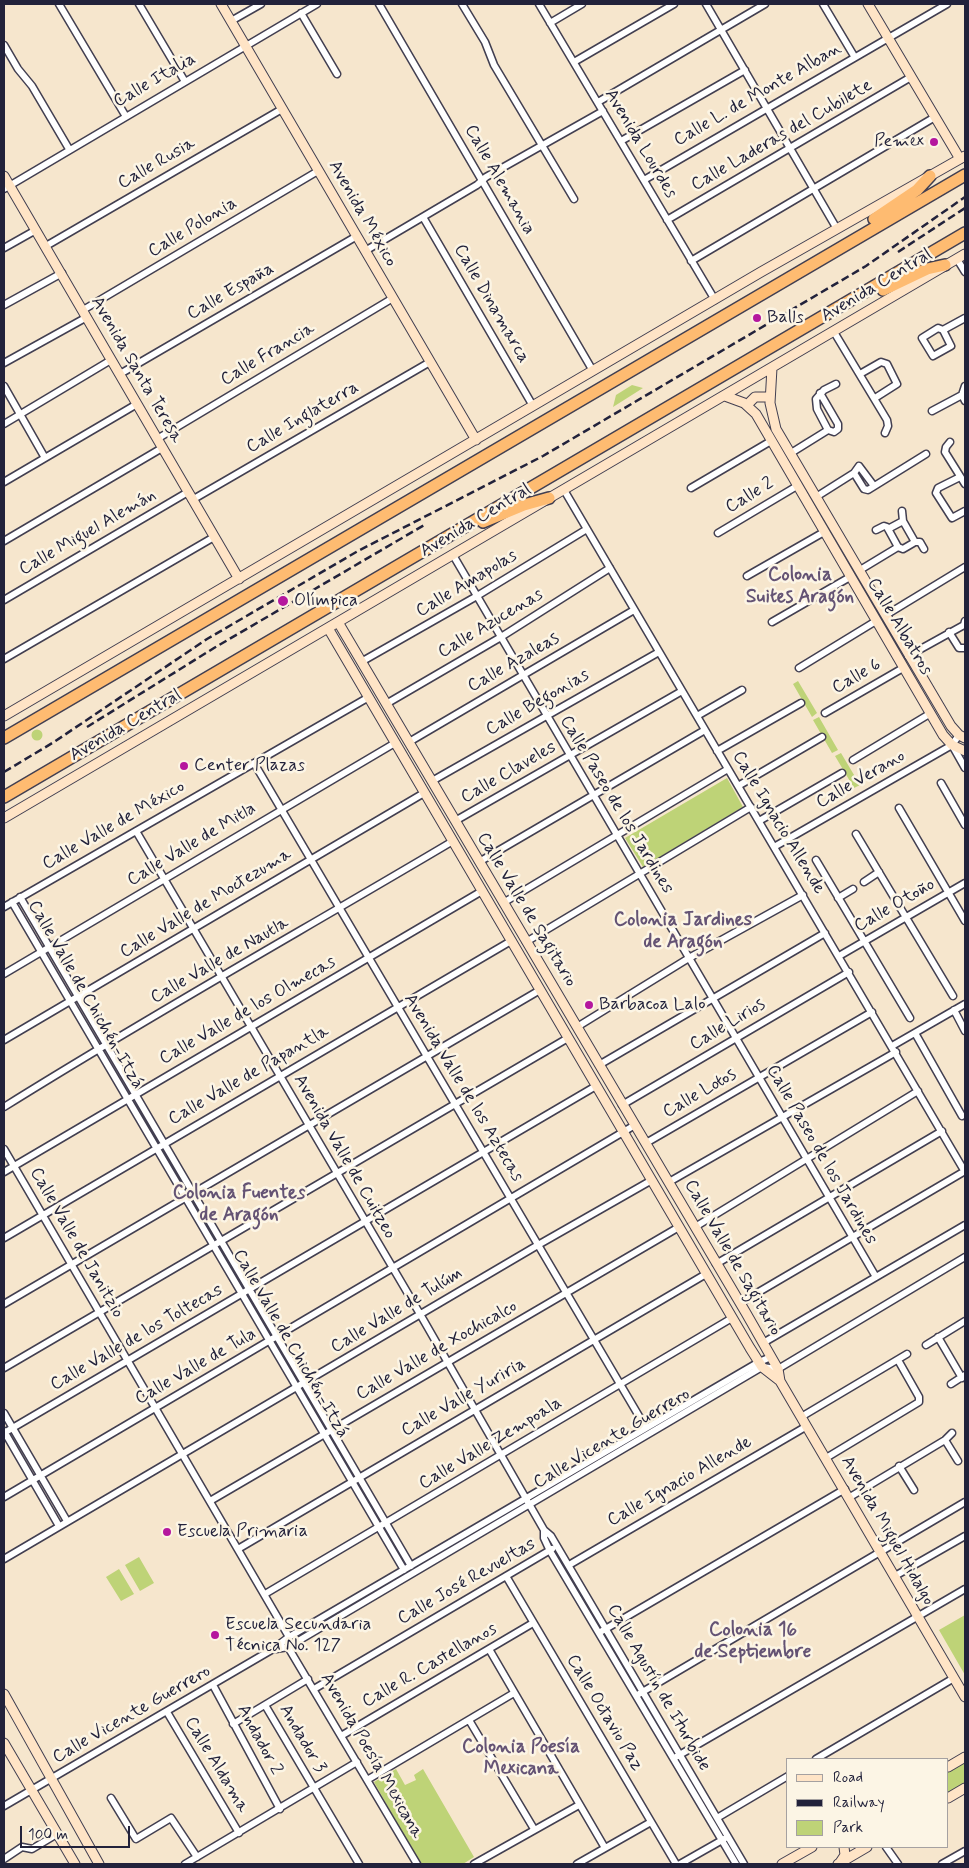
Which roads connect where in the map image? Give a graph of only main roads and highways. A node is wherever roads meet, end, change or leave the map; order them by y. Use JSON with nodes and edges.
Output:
{"nodes":[{"id":1,"x":965,"y":175,"type":"edge"},
{"id":2,"x":930,"y":176,"type":"road end"},
{"id":3,"x":965,"y":233,"type":"edge"},
{"id":4,"x":847,"y":242,"type":"junction"},
{"id":5,"x":946,"y":265,"type":"road end"},
{"id":6,"x":846,"y":304,"type":"junction"},
{"id":7,"x":549,"y":498,"type":"road end"},
{"id":8,"x":458,"y":531,"type":"junction"},
{"id":9,"x":4,"y":738,"type":"edge"},
{"id":10,"x":4,"y":797,"type":"edge"}],
"edges":[{"from":1,"to":4,"type":"highway"},
{"from":2,"to":4,"type":"highway"},
{"from":3,"to":6,"type":"highway","name":"Avenida Central"},
{"from":4,"to":9,"type":"highway"},
{"from":5,"to":6,"type":"highway"},
{"from":6,"to":8,"type":"highway","name":"Avenida Central"},
{"from":7,"to":8,"type":"highway"},
{"from":8,"to":10,"type":"highway","name":"Avenida Central"}]}
